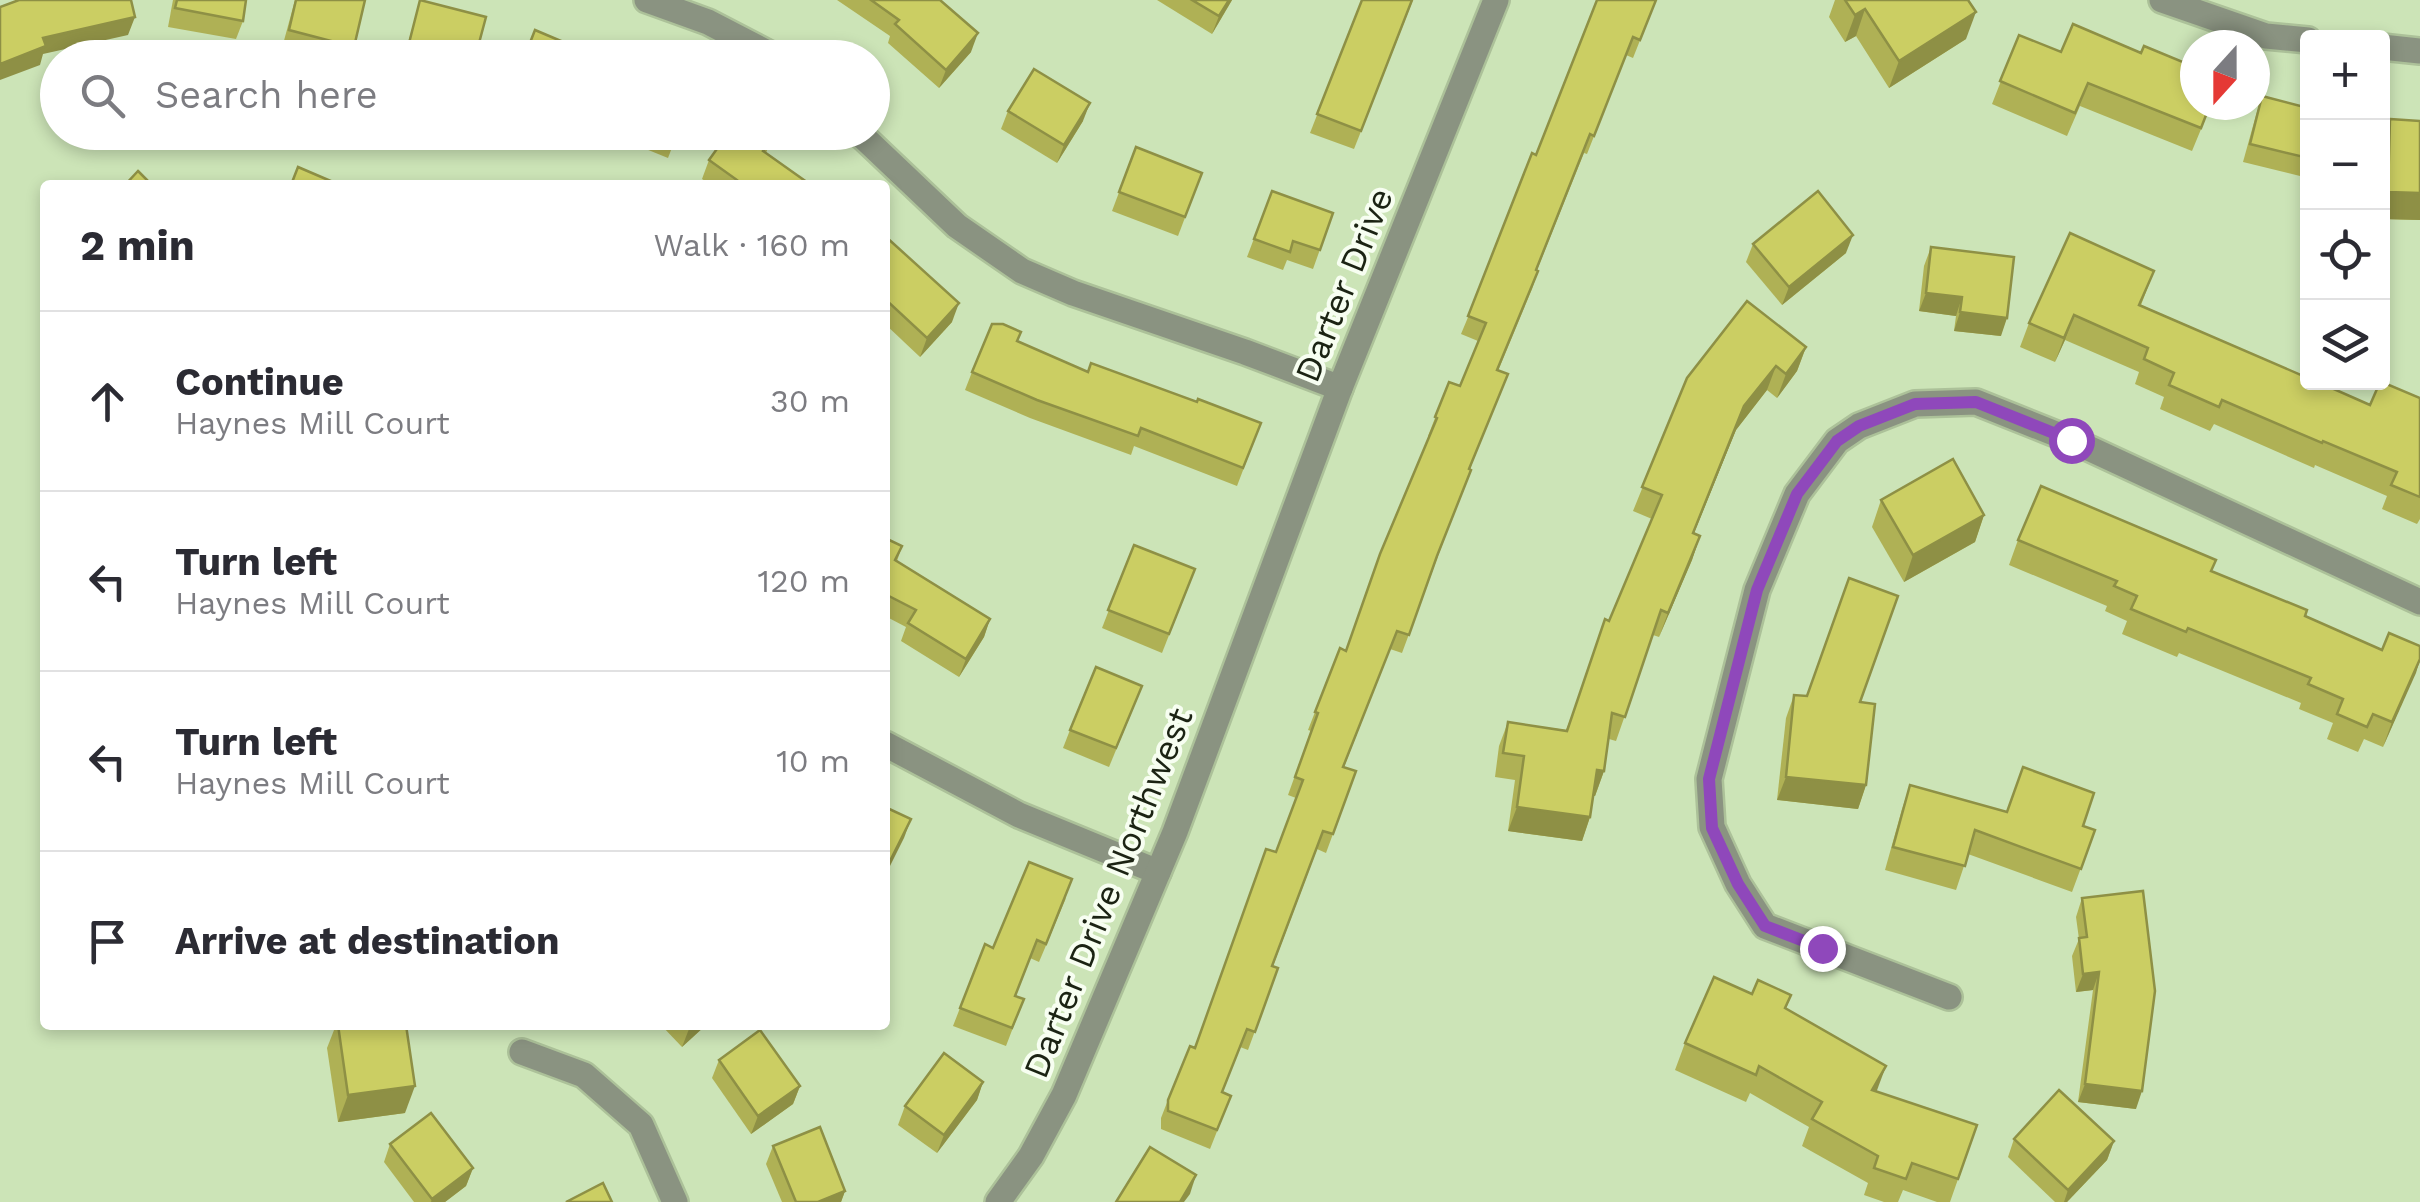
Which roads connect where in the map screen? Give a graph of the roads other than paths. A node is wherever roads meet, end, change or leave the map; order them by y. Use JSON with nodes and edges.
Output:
{"nodes":[{"id":1,"x":647,"y":0,"type":"edge"},
{"id":2,"x":1496,"y":0,"type":"edge"},
{"id":3,"x":2162,"y":0,"type":"edge"},
{"id":4,"x":712,"y":11,"type":"edge"},
{"id":5,"x":2300,"y":39,"type":"edge"},
{"id":6,"x":751,"y":40,"type":"edge"},
{"id":7,"x":2390,"y":48,"type":"edge"},
{"id":8,"x":2420,"y":51,"type":"edge"},
{"id":9,"x":877,"y":150,"type":"edge"},
{"id":10,"x":1340,"y":388,"type":"junction"},
{"id":11,"x":1262,"y":599,"type":"joint"},
{"id":12,"x":2420,"y":602,"type":"edge"},
{"id":13,"x":890,"y":747,"type":"edge"},
{"id":14,"x":1158,"y":872,"type":"junction"},
{"id":15,"x":1950,"y":997,"type":"dead end"},
{"id":16,"x":522,"y":1052,"type":"dead end"},
{"id":17,"x":675,"y":1202,"type":"edge"},
{"id":18,"x":998,"y":1202,"type":"edge"}],
"edges":[{"from":1,"to":4,"type":"street"},
{"from":2,"to":10,"type":"street","name":"Darter Drive"},
{"from":3,"to":5,"type":"street"},
{"from":4,"to":6,"type":"street"},
{"from":7,"to":8,"type":"street"},
{"from":9,"to":10,"type":"street"},
{"from":10,"to":11,"type":"street","name":"Darter Drive"},
{"from":11,"to":14,"type":"street","name":"Darter Drive Northwest"},
{"from":12,"to":15,"type":"street"},
{"from":13,"to":14,"type":"street"},
{"from":14,"to":18,"type":"street","name":"Darter Drive Northwest"},
{"from":16,"to":17,"type":"street"}]}
